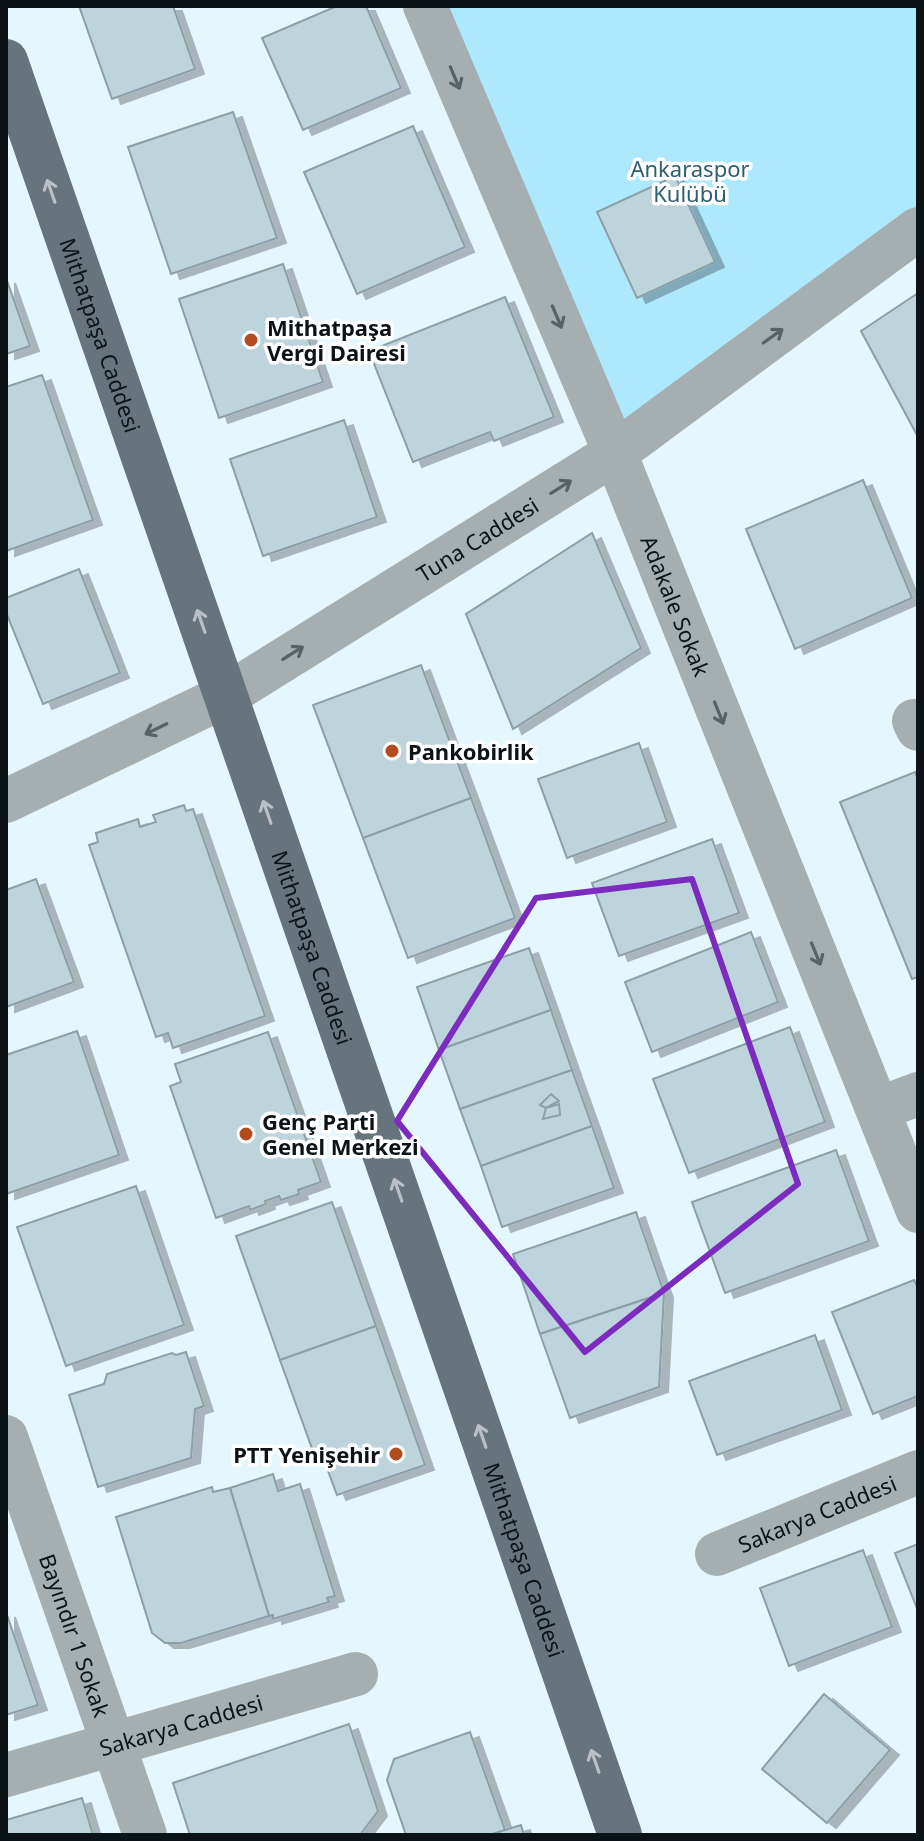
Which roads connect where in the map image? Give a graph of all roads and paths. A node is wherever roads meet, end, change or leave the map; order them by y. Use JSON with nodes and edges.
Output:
{"nodes":[{"id":1,"x":425,"y":6,"type":"edge"},
{"id":2,"x":6,"y":61,"type":"edge"},
{"id":3,"x":918,"y":229,"type":"edge"},
{"id":4,"x":615,"y":453,"type":"junction"},
{"id":5,"x":227,"y":695,"type":"junction"},
{"id":6,"x":6,"y":801,"type":"edge"},
{"id":7,"x":918,"y":1094,"type":"edge"},
{"id":8,"x":878,"y":1109,"type":"junction"},
{"id":9,"x":918,"y":1211,"type":"edge"},
{"id":10,"x":6,"y":1437,"type":"edge"},
{"id":11,"x":918,"y":1472,"type":"edge"},
{"id":12,"x":717,"y":1554,"type":"dead end"},
{"id":13,"x":356,"y":1674,"type":"dead end"},
{"id":14,"x":115,"y":1745,"type":"junction"},
{"id":15,"x":6,"y":1775,"type":"edge"},
{"id":16,"x":145,"y":1835,"type":"edge"},
{"id":17,"x":620,"y":1835,"type":"edge"}],
"edges":[{"from":1,"to":4,"type":"street","name":"Adakale Sokak","one_way":true},
{"from":5,"to":2,"type":"main road","name":"Mithatpaşa Caddesi","one_way":true},
{"from":4,"to":3,"type":"street","name":"Tuna Caddesi","one_way":true},
{"from":5,"to":4,"type":"street","name":"Tuna Caddesi","one_way":true},
{"from":4,"to":8,"type":"street","name":"Adakale Sokak","one_way":true},
{"from":5,"to":6,"type":"street","name":"Tuna Caddesi","one_way":true},
{"from":17,"to":5,"type":"main road","name":"Mithatpaşa Caddesi","one_way":true},
{"from":7,"to":8,"type":"street"},
{"from":8,"to":9,"type":"street","name":"Adakale Sokak"},
{"from":10,"to":14,"type":"street","name":"Bayındır 1 Sokak"},
{"from":11,"to":12,"type":"street","name":"Sakarya Caddesi"},
{"from":13,"to":14,"type":"street","name":"Sakarya Caddesi"},
{"from":14,"to":15,"type":"street","name":"Sakarya Caddesi"},
{"from":14,"to":16,"type":"street","name":"Bayındır 1 Sokak"}]}
